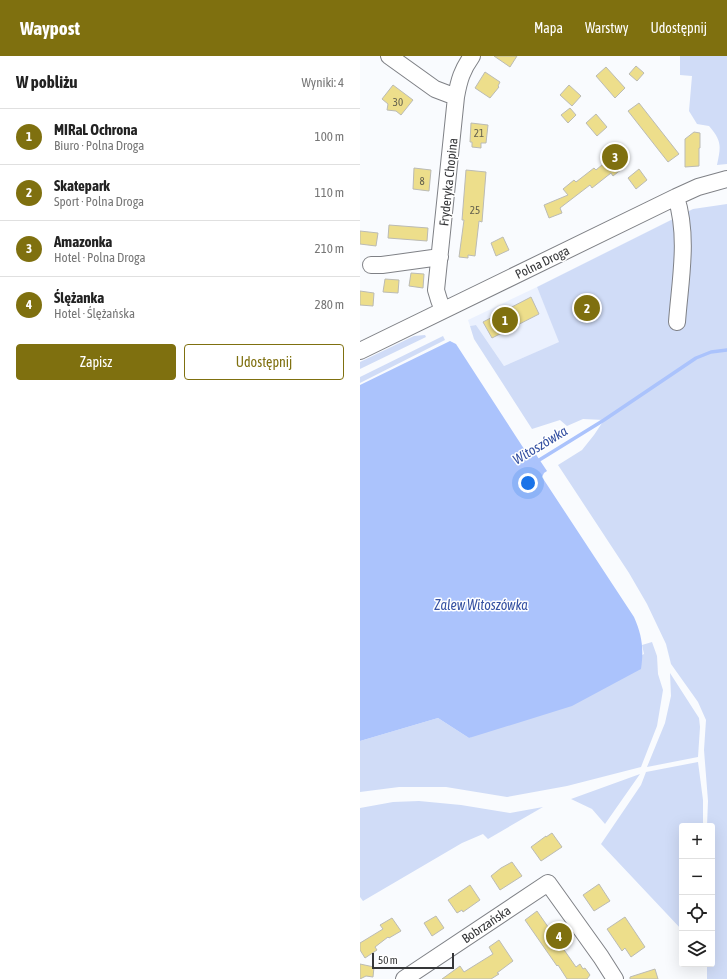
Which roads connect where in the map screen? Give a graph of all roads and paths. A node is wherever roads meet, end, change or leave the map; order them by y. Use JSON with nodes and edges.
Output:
{"nodes":[{"id":1,"x":389,"y":56,"type":"edge"},
{"id":2,"x":472,"y":56,"type":"edge"},
{"id":3,"x":456,"y":97,"type":"junction"},
{"id":4,"x":727,"y":180,"type":"edge"},
{"id":5,"x":676,"y":197,"type":"junction"},
{"id":6,"x":440,"y":257,"type":"junction"},
{"id":7,"x":371,"y":265,"type":"dead end"},
{"id":8,"x":443,"y":310,"type":"junction"},
{"id":9,"x":677,"y":322,"type":"dead end"},
{"id":10,"x":360,"y":351,"type":"edge"},
{"id":11,"x":404,"y":979,"type":"edge"},
{"id":12,"x":615,"y":979,"type":"edge"}],
"edges":[{"from":1,"to":3,"type":"street"},
{"from":2,"to":3,"type":"street","name":"Fryderyka Chopina"},
{"from":3,"to":6,"type":"street","name":"Fryderyka Chopina"},
{"from":4,"to":5,"type":"street","name":"Polna Droga"},
{"from":5,"to":8,"type":"street","name":"Polna Droga"},
{"from":5,"to":9,"type":"street"},
{"from":6,"to":7,"type":"street"},
{"from":6,"to":8,"type":"street","name":"Fryderyka Chopina"},
{"from":8,"to":10,"type":"street","name":"Polna Droga"},
{"from":11,"to":12,"type":"street","name":"Bobrzańska"}]}
